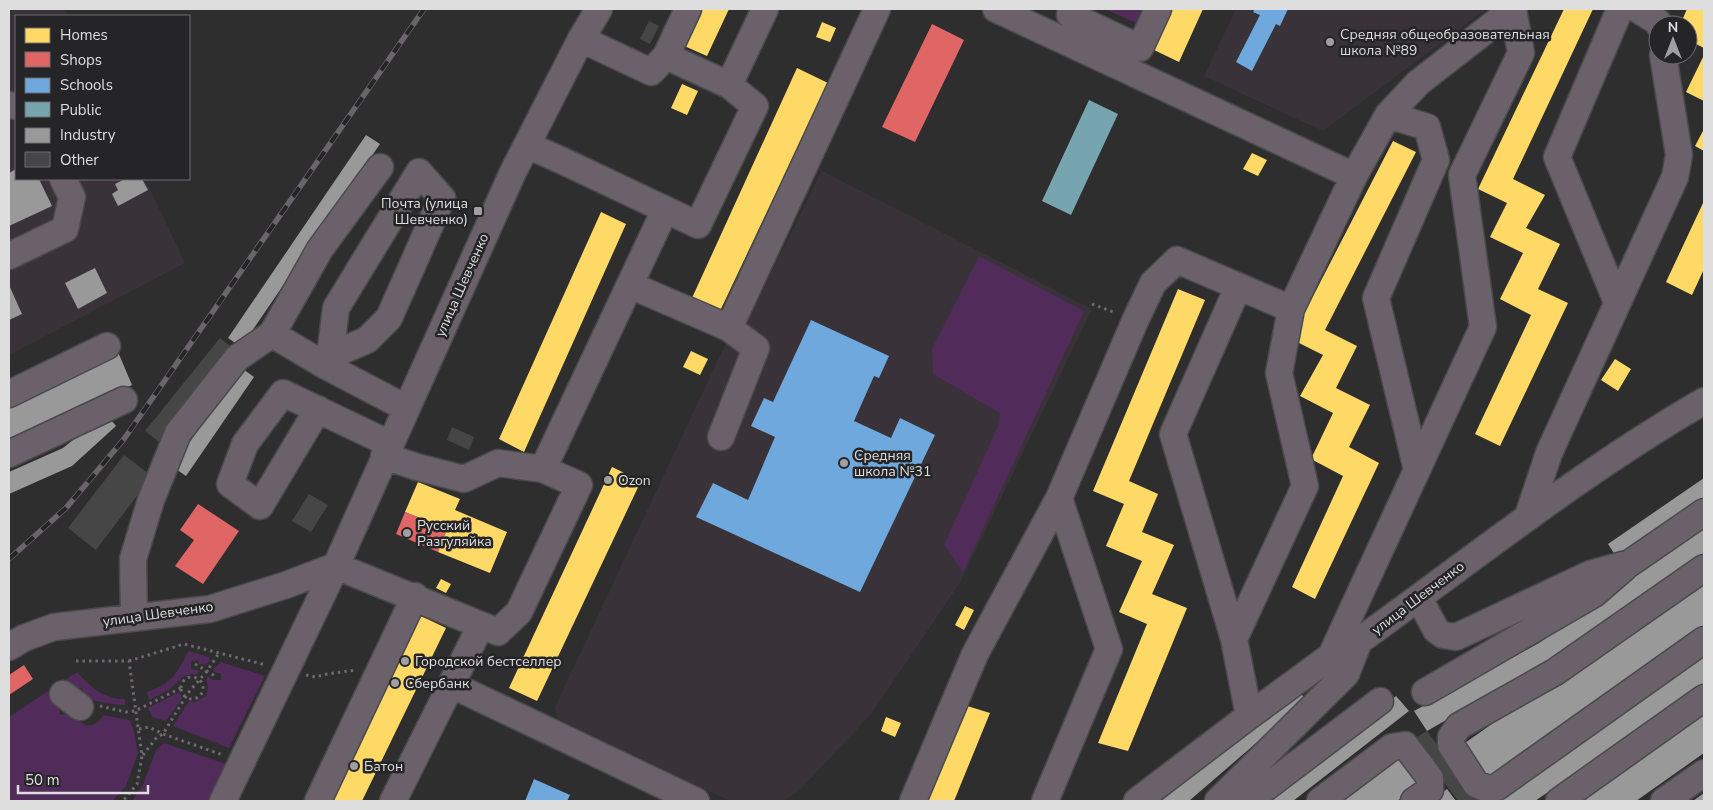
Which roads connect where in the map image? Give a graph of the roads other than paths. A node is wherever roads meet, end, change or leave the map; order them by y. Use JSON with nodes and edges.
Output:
{"nodes":[{"id":1,"x":599,"y":9,"type":"edge"},
{"id":2,"x":688,"y":9,"type":"edge"},
{"id":3,"x":765,"y":9,"type":"edge"},
{"id":4,"x":877,"y":9,"type":"edge"},
{"id":5,"x":996,"y":9,"type":"edge"},
{"id":6,"x":1073,"y":9,"type":"edge"},
{"id":7,"x":1158,"y":9,"type":"edge"},
{"id":8,"x":1620,"y":9,"type":"edge"},
{"id":9,"x":581,"y":39,"type":"junction"},
{"id":10,"x":1105,"y":45,"type":"junction"},
{"id":11,"x":666,"y":56,"type":"junction"},
{"id":12,"x":1665,"y":65,"type":"edge"},
{"id":13,"x":1418,"y":83,"type":"junction"},
{"id":14,"x":729,"y":85,"type":"junction"},
{"id":15,"x":1388,"y":116,"type":"junction"},
{"id":16,"x":1427,"y":127,"type":"junction"},
{"id":17,"x":527,"y":145,"type":"junction"},
{"id":18,"x":380,"y":167,"type":"dead end"},
{"id":19,"x":1354,"y":176,"type":"junction"},
{"id":20,"x":64,"y":180,"type":"edge"},
{"id":21,"x":665,"y":210,"type":"junction"},
{"id":22,"x":9,"y":256,"type":"edge"},
{"id":23,"x":630,"y":285,"type":"junction"},
{"id":24,"x":1238,"y":287,"type":"junction"},
{"id":25,"x":1617,"y":302,"type":"junction"},
{"id":26,"x":1291,"y":309,"type":"junction"},
{"id":27,"x":729,"y":328,"type":"junction"},
{"id":28,"x":272,"y":334,"type":"junction"},
{"id":29,"x":108,"y":346,"type":"dead end"},
{"id":30,"x":328,"y":361,"type":"junction"},
{"id":31,"x":9,"y":394,"type":"edge"},
{"id":32,"x":124,"y":400,"type":"dead end"},
{"id":33,"x":1704,"y":401,"type":"edge"},
{"id":34,"x":406,"y":408,"type":"junction"},
{"id":35,"x":318,"y":409,"type":"dead end"},
{"id":36,"x":721,"y":437,"type":"dead end"},
{"id":37,"x":387,"y":450,"type":"junction"},
{"id":38,"x":9,"y":454,"type":"edge"},
{"id":39,"x":543,"y":470,"type":"junction"},
{"id":40,"x":1416,"y":470,"type":"junction"},
{"id":41,"x":1059,"y":498,"type":"junction"},
{"id":42,"x":1704,"y":512,"type":"edge"},
{"id":43,"x":1528,"y":516,"type":"junction"},
{"id":44,"x":1630,"y":562,"type":"junction"},
{"id":45,"x":336,"y":566,"type":"junction"},
{"id":46,"x":1704,"y":568,"type":"edge"},
{"id":47,"x":415,"y":596,"type":"junction"},
{"id":48,"x":1419,"y":598,"type":"junction"},
{"id":49,"x":134,"y":618,"type":"junction"},
{"id":50,"x":480,"y":625,"type":"junction"},
{"id":51,"x":1234,"y":639,"type":"junction"},
{"id":52,"x":1704,"y":640,"type":"edge"},
{"id":53,"x":1359,"y":641,"type":"junction"},
{"id":54,"x":9,"y":647,"type":"edge"},
{"id":55,"x":1330,"y":656,"type":"junction"},
{"id":56,"x":452,"y":685,"type":"junction"},
{"id":57,"x":1425,"y":692,"type":"dead end"},
{"id":58,"x":1704,"y":698,"type":"edge"},
{"id":59,"x":1380,"y":701,"type":"dead end"},
{"id":60,"x":1249,"y":716,"type":"junction"},
{"id":61,"x":1704,"y":773,"type":"edge"},
{"id":62,"x":222,"y":801,"type":"edge"},
{"id":63,"x":318,"y":801,"type":"edge"},
{"id":64,"x":393,"y":801,"type":"edge"},
{"id":65,"x":696,"y":801,"type":"edge"},
{"id":66,"x":913,"y":801,"type":"edge"},
{"id":67,"x":1045,"y":801,"type":"edge"},
{"id":68,"x":1138,"y":801,"type":"edge"},
{"id":69,"x":1218,"y":801,"type":"edge"},
{"id":70,"x":1248,"y":801,"type":"edge"},
{"id":71,"x":1320,"y":801,"type":"edge"},
{"id":72,"x":1414,"y":801,"type":"edge"},
{"id":73,"x":1559,"y":801,"type":"edge"},
{"id":74,"x":1664,"y":801,"type":"edge"}],
"edges":[{"from":1,"to":9,"type":"street","name":"улица Шевченко"},
{"from":2,"to":11,"type":"street"},
{"from":3,"to":14,"type":"street"},
{"from":4,"to":27,"type":"street"},
{"from":5,"to":10,"type":"street"},
{"from":6,"to":10,"type":"street"},
{"from":7,"to":10,"type":"street"},
{"from":8,"to":25,"type":"street"},
{"from":9,"to":11,"type":"street"},
{"from":9,"to":17,"type":"street","name":"улица Шевченко"},
{"from":10,"to":19,"type":"street"},
{"from":11,"to":14,"type":"street"},
{"from":12,"to":25,"type":"street"},
{"from":13,"to":15,"type":"street"},
{"from":13,"to":16,"type":"street"},
{"from":13,"to":40,"type":"street"},
{"from":14,"to":21,"type":"street"},
{"from":15,"to":16,"type":"street"},
{"from":15,"to":19,"type":"street"},
{"from":16,"to":40,"type":"street"},
{"from":17,"to":21,"type":"street"},
{"from":17,"to":34,"type":"street","name":"улица Шевченко"},
{"from":18,"to":28,"type":"street"},
{"from":19,"to":26,"type":"street"},
{"from":20,"to":22,"type":"street"},
{"from":21,"to":23,"type":"street"},
{"from":23,"to":27,"type":"street"},
{"from":23,"to":39,"type":"street"},
{"from":24,"to":26,"type":"street"},
{"from":24,"to":41,"type":"street"},
{"from":24,"to":51,"type":"street"},
{"from":25,"to":43,"type":"street"},
{"from":26,"to":51,"type":"street"},
{"from":27,"to":36,"type":"street"},
{"from":28,"to":30,"type":"street"},
{"from":28,"to":49,"type":"street"},
{"from":29,"to":31,"type":"street"},
{"from":30,"to":30,"type":"street"},
{"from":30,"to":34,"type":"street"},
{"from":32,"to":38,"type":"street"},
{"from":33,"to":43,"type":"street","name":"улица Шевченко"},
{"from":34,"to":37,"type":"street","name":"улица Шевченко"},
{"from":35,"to":37,"type":"street"},
{"from":37,"to":39,"type":"street"},
{"from":37,"to":45,"type":"street","name":"улица Шевченко"},
{"from":39,"to":50,"type":"street"},
{"from":40,"to":55,"type":"street"},
{"from":41,"to":66,"type":"street"},
{"from":41,"to":67,"type":"street"},
{"from":42,"to":44,"type":"street"},
{"from":43,"to":48,"type":"street","name":"улица Шевченко"},
{"from":44,"to":48,"type":"street"},
{"from":44,"to":57,"type":"street"},
{"from":45,"to":47,"type":"street"},
{"from":45,"to":49,"type":"street","name":"улица Шевченко"},
{"from":45,"to":62,"type":"street","name":"улица Шевченко"},
{"from":46,"to":52,"type":"street"},
{"from":47,"to":50,"type":"street"},
{"from":47,"to":63,"type":"street"},
{"from":48,"to":53,"type":"street","name":"улица Шевченко"},
{"from":49,"to":54,"type":"street","name":"улица Шевченко"},
{"from":50,"to":56,"type":"street"},
{"from":51,"to":60,"type":"street"},
{"from":53,"to":55,"type":"street","name":"улица Шевченко"},
{"from":53,"to":69,"type":"street"},
{"from":55,"to":60,"type":"street","name":"улица Шевченко"},
{"from":56,"to":64,"type":"street"},
{"from":56,"to":65,"type":"street"},
{"from":58,"to":73,"type":"street"},
{"from":59,"to":70,"type":"street"},
{"from":60,"to":68,"type":"street","name":"улица Шевченко"},
{"from":61,"to":74,"type":"street"},
{"from":71,"to":72,"type":"street"}]}
